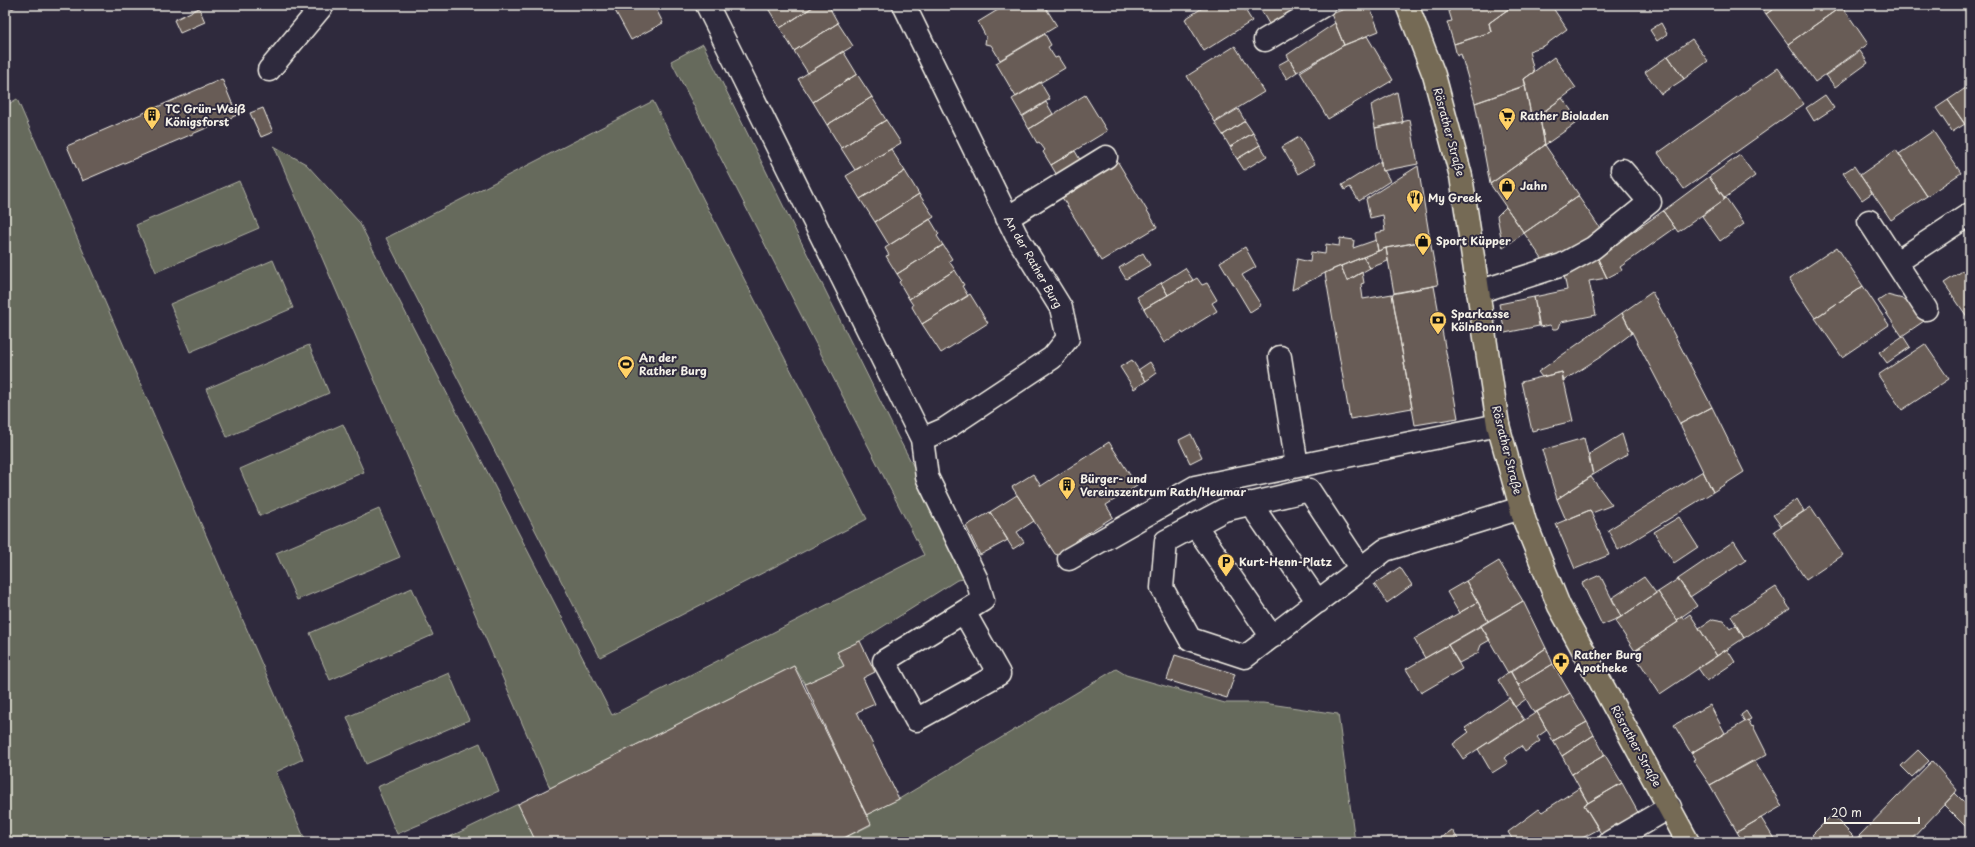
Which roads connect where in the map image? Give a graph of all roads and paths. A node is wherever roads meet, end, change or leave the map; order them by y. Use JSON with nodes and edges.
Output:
{"nodes":[{"id":1,"x":322,"y":5,"type":"edge"},
{"id":2,"x":707,"y":5,"type":"edge"},
{"id":3,"x":904,"y":5,"type":"edge"},
{"id":4,"x":1324,"y":5,"type":"edge"},
{"id":5,"x":1406,"y":5,"type":"edge"},
{"id":6,"x":1265,"y":40,"type":"dead end"},
{"id":7,"x":269,"y":70,"type":"dead end"},
{"id":8,"x":1106,"y":157,"type":"dead end"},
{"id":9,"x":1622,"y":170,"type":"dead end"},
{"id":10,"x":1970,"y":214,"type":"edge"},
{"id":11,"x":1007,"y":218,"type":"junction"},
{"id":12,"x":1869,"y":221,"type":"dead end"},
{"id":13,"x":1897,"y":262,"type":"junction"},
{"id":14,"x":1478,"y":292,"type":"junction"},
{"id":15,"x":1926,"y":309,"type":"dead end"},
{"id":16,"x":1280,"y":358,"type":"dead end"},
{"id":17,"x":1498,"y":425,"type":"junction"},
{"id":18,"x":922,"y":439,"type":"junction"},
{"id":19,"x":1298,"y":466,"type":"junction"},
{"id":20,"x":1250,"y":504,"type":"junction"},
{"id":21,"x":1522,"y":508,"type":"junction"},
{"id":22,"x":1195,"y":525,"type":"junction"},
{"id":23,"x":1069,"y":559,"type":"dead end"},
{"id":24,"x":1361,"y":569,"type":"junction"},
{"id":25,"x":1318,"y":602,"type":"junction"},
{"id":26,"x":964,"y":612,"type":"junction"},
{"id":27,"x":1272,"y":637,"type":"junction"},
{"id":28,"x":1670,"y":808,"type":"junction"},
{"id":29,"x":1610,"y":842,"type":"edge"},
{"id":30,"x":1688,"y":842,"type":"edge"}],
"edges":[{"from":1,"to":7,"type":"street"},
{"from":2,"to":18,"type":"street"},
{"from":3,"to":11,"type":"street","name":"An der Rather Burg"},
{"from":4,"to":6,"type":"street"},
{"from":5,"to":14,"type":"main road","name":"Rösrather Straße"},
{"from":8,"to":11,"type":"street"},
{"from":9,"to":14,"type":"street"},
{"from":10,"to":13,"type":"street"},
{"from":11,"to":18,"type":"street","name":"An der Rather Burg"},
{"from":12,"to":13,"type":"street"},
{"from":13,"to":15,"type":"street"},
{"from":14,"to":17,"type":"main road","name":"Rösrather Straße"},
{"from":16,"to":19,"type":"street"},
{"from":17,"to":19,"type":"street"},
{"from":17,"to":21,"type":"main road","name":"Rösrather Straße"},
{"from":18,"to":26,"type":"street"},
{"from":19,"to":23,"type":"street"},
{"from":20,"to":22,"type":"street"},
{"from":20,"to":24,"type":"street"},
{"from":20,"to":25,"type":"street"},
{"from":21,"to":24,"type":"street"},
{"from":21,"to":28,"type":"main road","name":"Rösrather Straße"},
{"from":22,"to":27,"type":"street"},
{"from":22,"to":27,"type":"street"},
{"from":24,"to":25,"type":"street"},
{"from":25,"to":27,"type":"street"},
{"from":26,"to":26,"type":"street"},
{"from":28,"to":29,"type":"street"},
{"from":28,"to":30,"type":"main road","name":"Rösrather Straße"}]}
